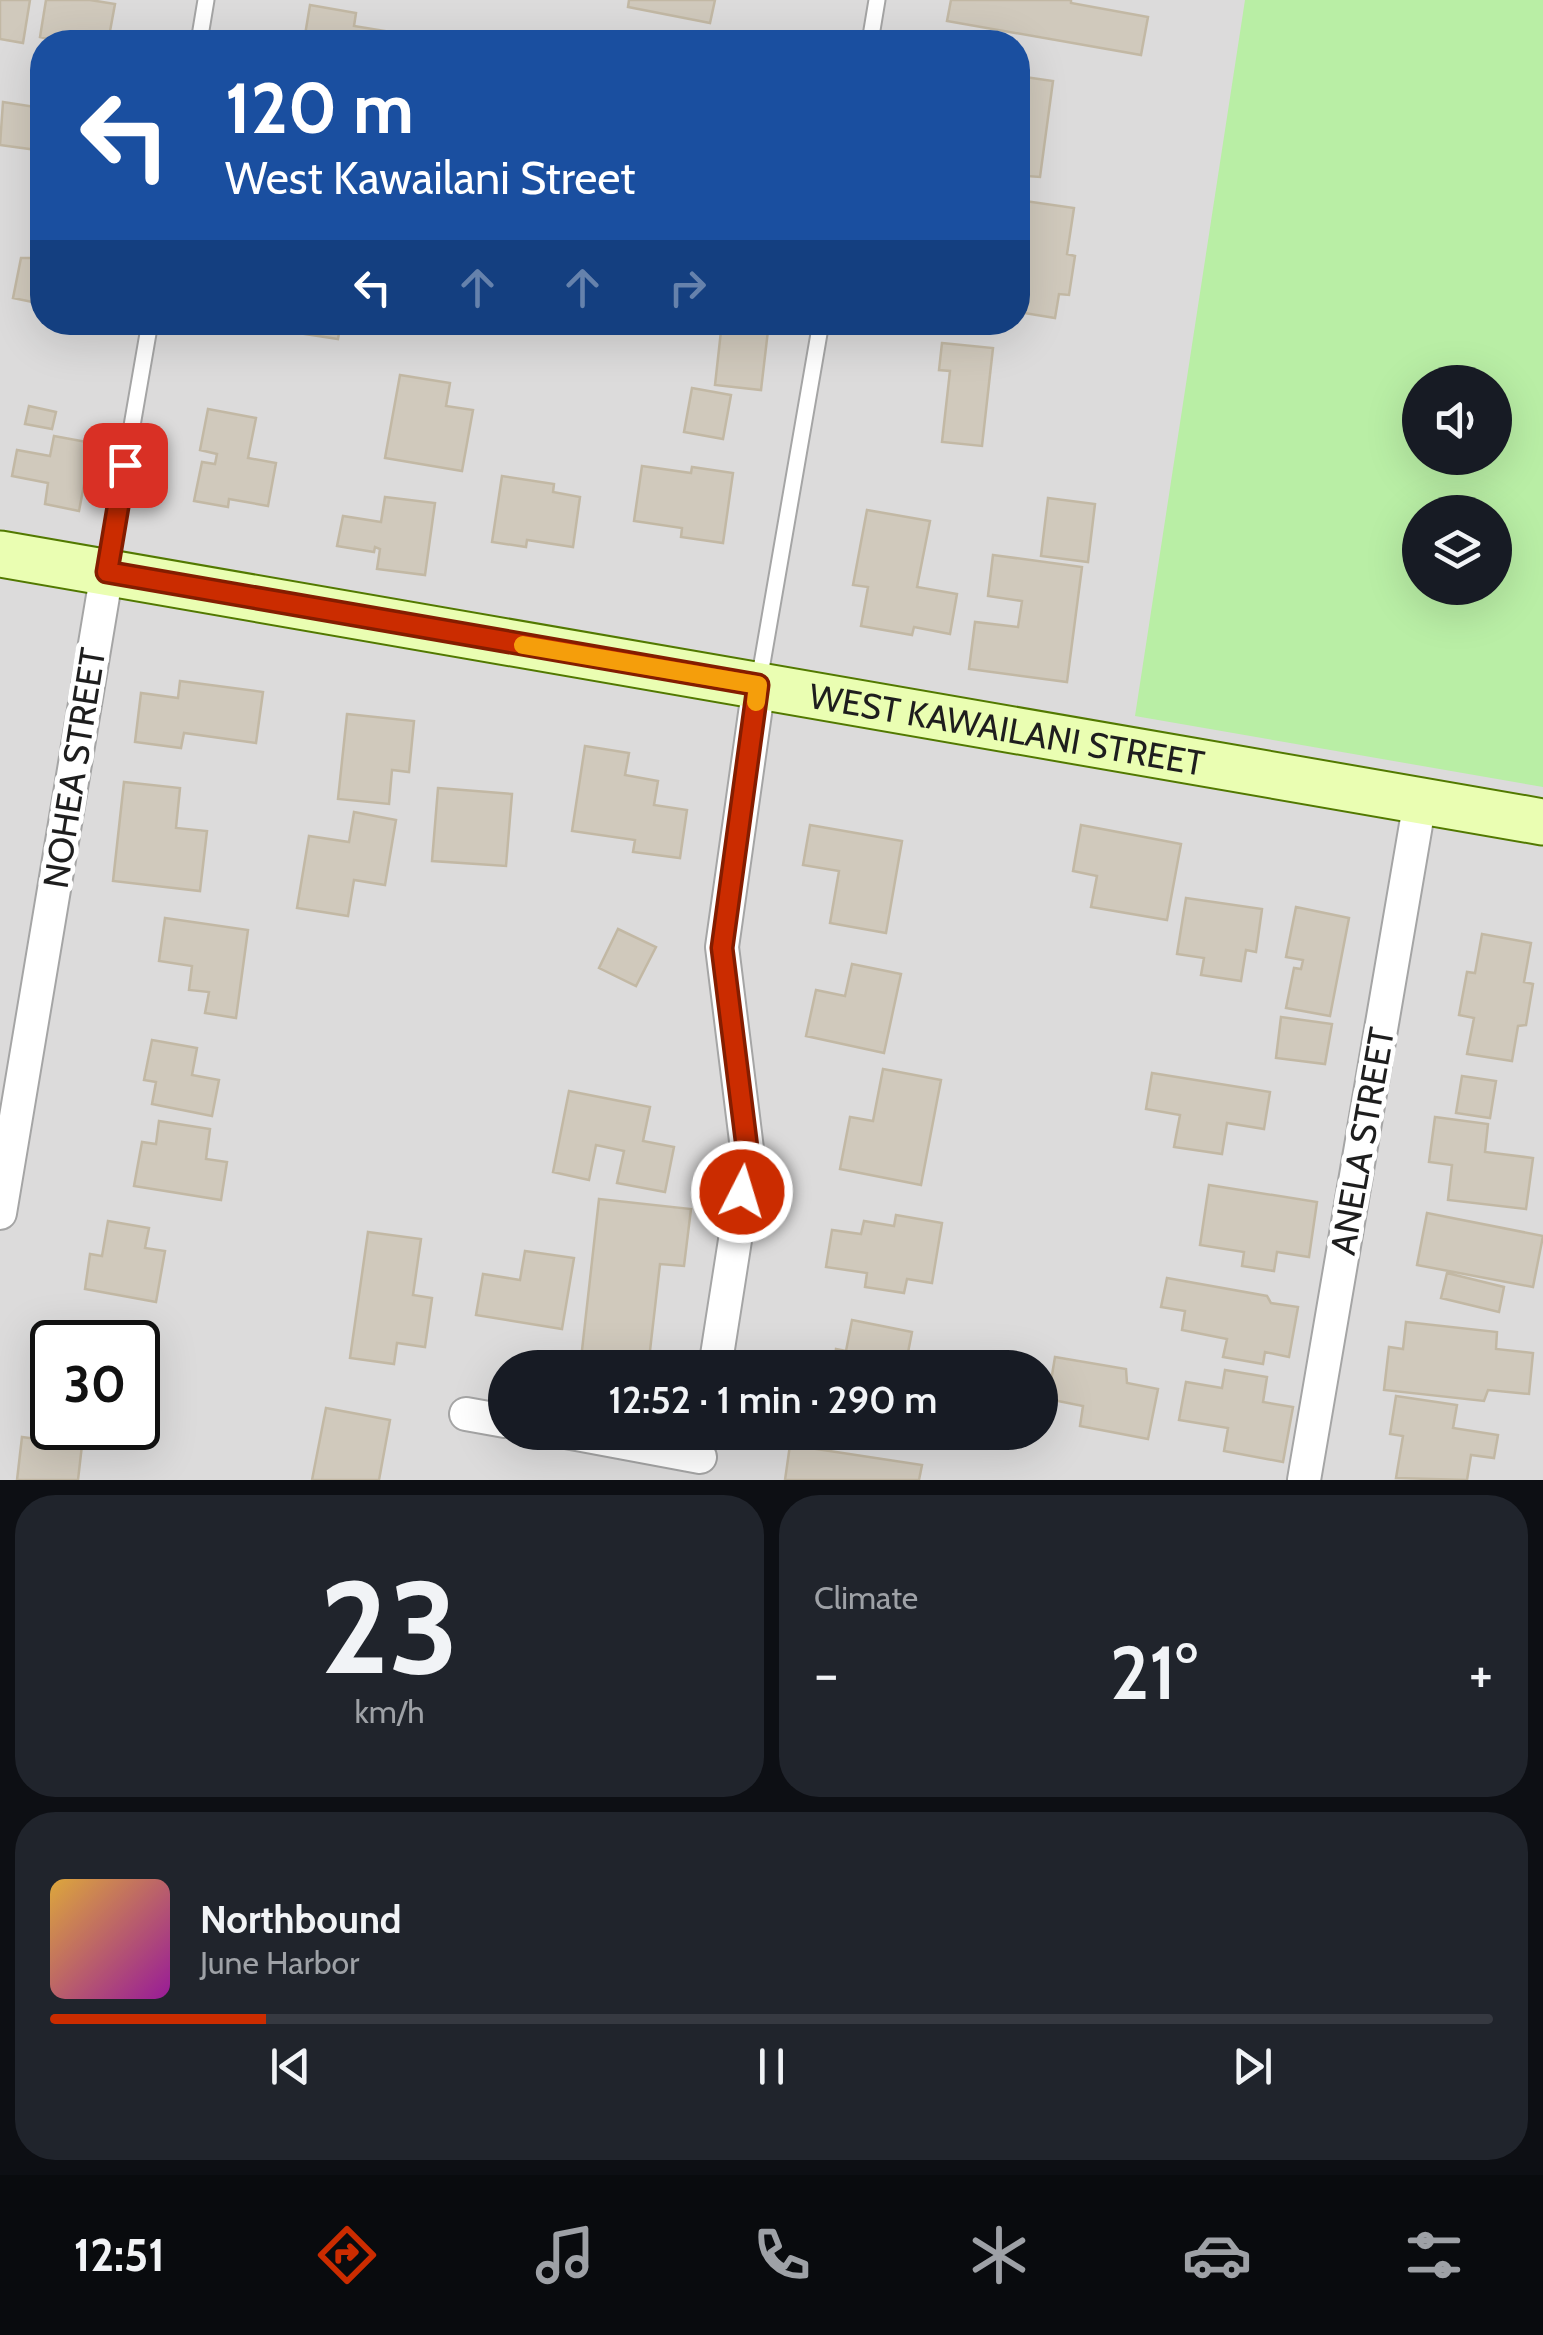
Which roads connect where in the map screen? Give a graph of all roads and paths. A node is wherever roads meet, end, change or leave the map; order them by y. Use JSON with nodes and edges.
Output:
{"nodes":[{"id":1,"x":206,"y":0,"type":"edge"},
{"id":2,"x":877,"y":0,"type":"edge"},
{"id":3,"x":201,"y":30,"type":"edge"},
{"id":4,"x":872,"y":30,"type":"edge"},
{"id":5,"x":148,"y":335,"type":"edge"},
{"id":6,"x":819,"y":335,"type":"edge"},
{"id":7,"x":0,"y":554,"type":"edge"},
{"id":8,"x":107,"y":572,"type":"junction"},
{"id":9,"x":758,"y":685,"type":"junction"},
{"id":10,"x":1420,"y":801,"type":"junction"},
{"id":11,"x":1543,"y":822,"type":"edge"},
{"id":12,"x":0,"y":1213,"type":"edge"},
{"id":13,"x":718,"y":1350,"type":"edge"},
{"id":14,"x":466,"y":1414,"type":"dead end"},
{"id":15,"x":488,"y":1418,"type":"edge"},
{"id":16,"x":663,"y":1450,"type":"edge"},
{"id":17,"x":701,"y":1457,"type":"edge"},
{"id":18,"x":1304,"y":1480,"type":"edge"}],
"edges":[{"from":1,"to":3,"type":"lane"},
{"from":2,"to":4,"type":"lane"},
{"from":5,"to":8,"type":"lane","name":"NOHEA STREET"},
{"from":6,"to":9,"type":"lane"},
{"from":7,"to":8,"type":"street","name":"WEST KAWAILANI STREET"},
{"from":8,"to":9,"type":"street","name":"WEST KAWAILANI STREET"},
{"from":8,"to":12,"type":"street","name":"NOHEA STREET"},
{"from":9,"to":10,"type":"street","name":"WEST KAWAILANI STREET"},
{"from":9,"to":13,"type":"street"},
{"from":10,"to":11,"type":"street","name":"WEST KAWAILANI STREET"},
{"from":10,"to":18,"type":"street","name":"ANELA STREET"},
{"from":14,"to":15,"type":"street"},
{"from":16,"to":17,"type":"street"}]}
